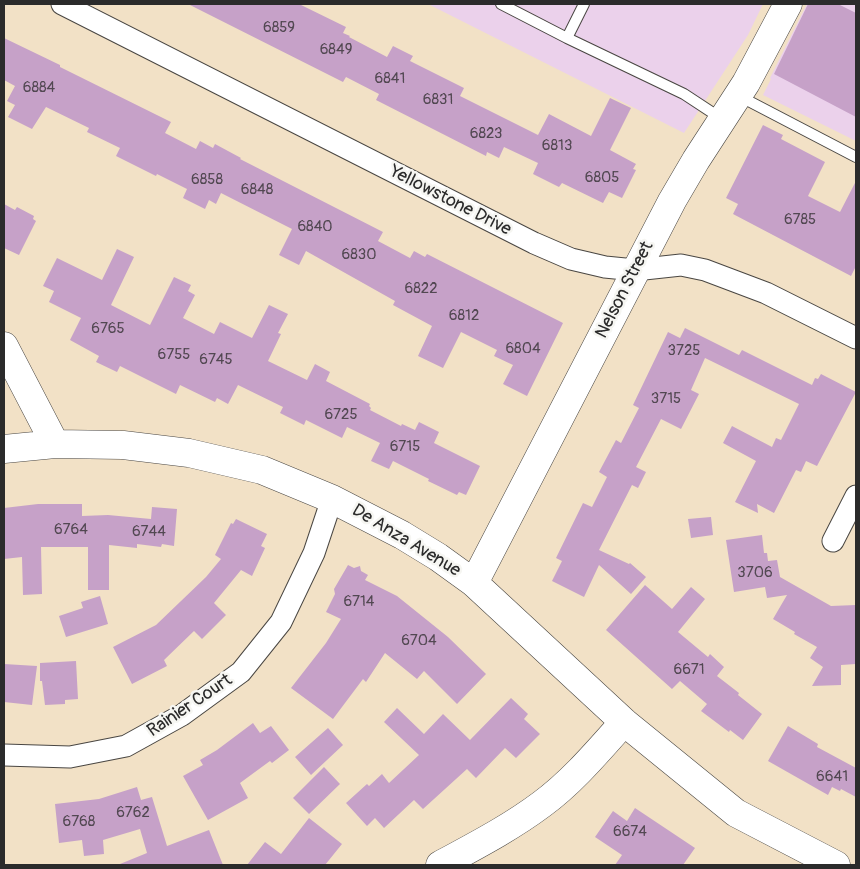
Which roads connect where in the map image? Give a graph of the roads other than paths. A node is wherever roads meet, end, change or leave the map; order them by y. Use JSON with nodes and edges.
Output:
{"nodes":[{"id":1,"x":62,"y":4,"type":"edge"},
{"id":2,"x":501,"y":4,"type":"edge"},
{"id":3,"x":584,"y":4,"type":"edge"},
{"id":4,"x":788,"y":4,"type":"edge"},
{"id":5,"x":567,"y":38,"type":"junction"},
{"id":6,"x":738,"y":96,"type":"junction"},
{"id":7,"x":722,"y":119,"type":"junction"},
{"id":8,"x":856,"y":157,"type":"edge"},
{"id":9,"x":635,"y":270,"type":"junction"},
{"id":10,"x":856,"y":338,"type":"edge"},
{"id":11,"x":4,"y":346,"type":"edge"},
{"id":12,"x":55,"y":444,"type":"junction"},
{"id":13,"x":4,"y":449,"type":"edge"},
{"id":14,"x":856,"y":496,"type":"edge"},
{"id":15,"x":332,"y":499,"type":"junction"},
{"id":16,"x":834,"y":541,"type":"dead end"},
{"id":17,"x":474,"y":583,"type":"junction"},
{"id":18,"x":624,"y":722,"type":"junction"},
{"id":19,"x":4,"y":754,"type":"edge"},
{"id":20,"x":440,"y":865,"type":"edge"},
{"id":21,"x":836,"y":865,"type":"edge"}],
"edges":[{"from":1,"to":9,"type":"street","name":"Yellowstone Drive"},
{"from":2,"to":5,"type":"lane"},
{"from":3,"to":5,"type":"lane"},
{"from":4,"to":6,"type":"street","name":"Nelson Street"},
{"from":5,"to":7,"type":"lane"},
{"from":6,"to":7,"type":"street","name":"Nelson Street"},
{"from":6,"to":8,"type":"lane"},
{"from":7,"to":9,"type":"street","name":"Nelson Street"},
{"from":9,"to":10,"type":"street","name":"Yellowstone Drive"},
{"from":9,"to":17,"type":"street","name":"Nelson Street"},
{"from":11,"to":12,"type":"street"},
{"from":12,"to":13,"type":"street","name":"De Anza Avenue"},
{"from":12,"to":15,"type":"street","name":"De Anza Avenue"},
{"from":14,"to":16,"type":"street"},
{"from":15,"to":17,"type":"street","name":"De Anza Avenue"},
{"from":15,"to":19,"type":"street","name":"Rainier Court"},
{"from":17,"to":18,"type":"street","name":"De Anza Avenue"},
{"from":18,"to":20,"type":"street"},
{"from":18,"to":21,"type":"street","name":"De Anza Avenue"}]}
